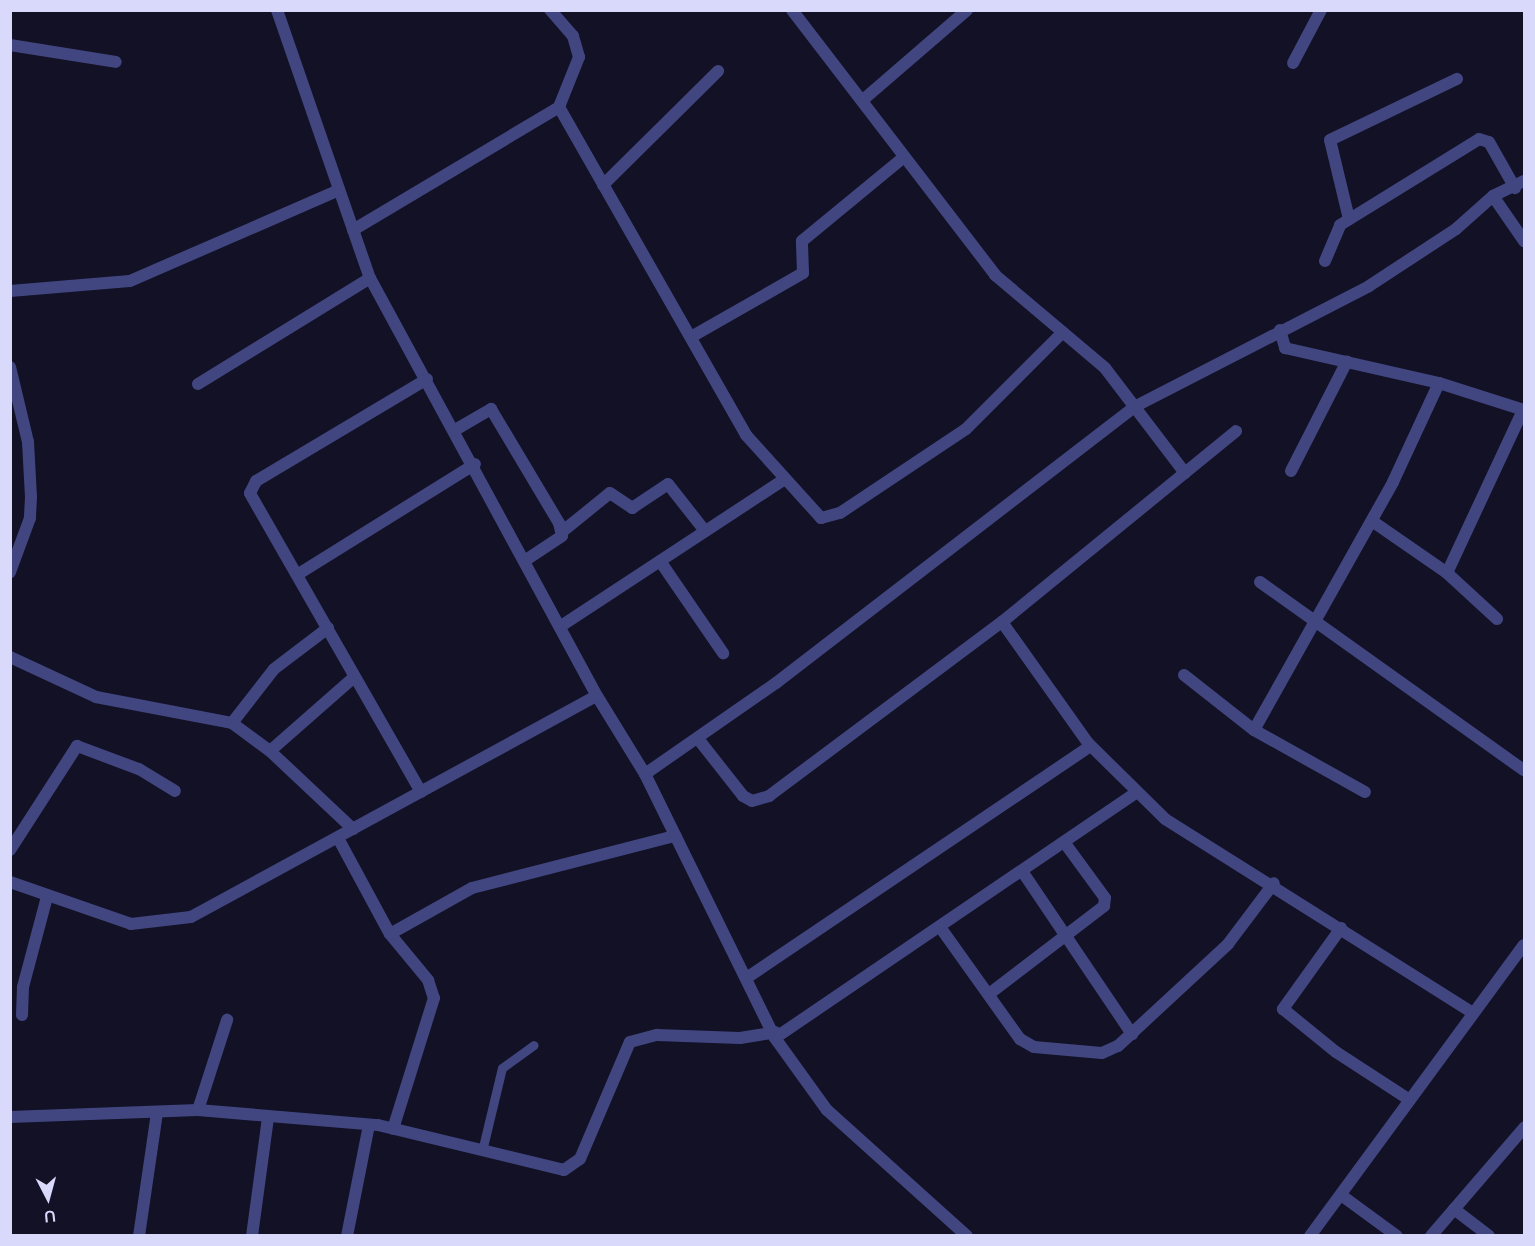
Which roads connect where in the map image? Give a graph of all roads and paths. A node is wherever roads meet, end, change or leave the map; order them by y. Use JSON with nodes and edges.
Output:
{"nodes":[{"id":1,"x":277,"y":10,"type":"edge"},
{"id":2,"x":550,"y":10,"type":"edge"},
{"id":3,"x":792,"y":10,"type":"edge"},
{"id":4,"x":967,"y":10,"type":"edge"},
{"id":5,"x":1321,"y":10,"type":"edge"},
{"id":6,"x":10,"y":45,"type":"edge"},
{"id":7,"x":116,"y":62,"type":"dead end"},
{"id":8,"x":1293,"y":63,"type":"dead end"},
{"id":9,"x":718,"y":71,"type":"dead end"},
{"id":10,"x":1457,"y":79,"type":"dead end"},
{"id":11,"x":864,"y":99,"type":"junction"},
{"id":12,"x":559,"y":107,"type":"junction"},
{"id":13,"x":904,"y":157,"type":"junction"},
{"id":14,"x":603,"y":185,"type":"junction"},
{"id":15,"x":1520,"y":185,"type":"edge"},
{"id":16,"x":339,"y":189,"type":"junction"},
{"id":17,"x":1493,"y":196,"type":"junction"},
{"id":18,"x":1349,"y":219,"type":"junction"},
{"id":19,"x":353,"y":230,"type":"junction"},
{"id":20,"x":1524,"y":241,"type":"edge"},
{"id":21,"x":1325,"y":261,"type":"dead end"},
{"id":22,"x":370,"y":278,"type":"junction"},
{"id":23,"x":10,"y":291,"type":"edge"},
{"id":24,"x":1280,"y":330,"type":"junction"},
{"id":25,"x":1063,"y":332,"type":"junction"},
{"id":26,"x":691,"y":337,"type":"junction"},
{"id":27,"x":1347,"y":361,"type":"junction"},
{"id":28,"x":10,"y":367,"type":"edge"},
{"id":29,"x":427,"y":379,"type":"junction"},
{"id":30,"x":1439,"y":383,"type":"junction"},
{"id":31,"x":198,"y":384,"type":"dead end"},
{"id":32,"x":1136,"y":406,"type":"junction"},
{"id":33,"x":1523,"y":411,"type":"edge"},
{"id":34,"x":455,"y":430,"type":"junction"},
{"id":35,"x":1236,"y":431,"type":"dead end"},
{"id":36,"x":475,"y":464,"type":"junction"},
{"id":37,"x":1291,"y":471,"type":"dead end"},
{"id":38,"x":1185,"y":473,"type":"junction"},
{"id":39,"x":783,"y":480,"type":"junction"},
{"id":40,"x":1372,"y":521,"type":"junction"},
{"id":41,"x":563,"y":531,"type":"junction"},
{"id":42,"x":705,"y":531,"type":"junction"},
{"id":43,"x":526,"y":560,"type":"junction"},
{"id":44,"x":660,"y":561,"type":"junction"},
{"id":45,"x":10,"y":572,"type":"edge"},
{"id":46,"x":300,"y":573,"type":"junction"},
{"id":47,"x":1447,"y":573,"type":"junction"},
{"id":48,"x":1260,"y":582,"type":"dead end"},
{"id":49,"x":1316,"y":618,"type":"junction"},
{"id":50,"x":1497,"y":619,"type":"dead end"},
{"id":51,"x":1002,"y":622,"type":"junction"},
{"id":52,"x":561,"y":626,"type":"junction"},
{"id":53,"x":328,"y":628,"type":"junction"},
{"id":54,"x":723,"y":653,"type":"dead end"},
{"id":55,"x":10,"y":657,"type":"edge"},
{"id":56,"x":1184,"y":675,"type":"dead end"},
{"id":57,"x":353,"y":678,"type":"junction"},
{"id":58,"x":597,"y":696,"type":"junction"},
{"id":59,"x":232,"y":723,"type":"junction"},
{"id":60,"x":1254,"y":730,"type":"junction"},
{"id":61,"x":699,"y":740,"type":"junction"},
{"id":62,"x":1090,"y":746,"type":"junction"},
{"id":63,"x":270,"y":751,"type":"junction"},
{"id":64,"x":1524,"y":770,"type":"edge"},
{"id":65,"x":645,"y":774,"type":"junction"},
{"id":66,"x":175,"y":791,"type":"dead end"},
{"id":67,"x":421,"y":792,"type":"junction"},
{"id":68,"x":1365,"y":792,"type":"dead end"},
{"id":69,"x":1136,"y":793,"type":"junction"},
{"id":70,"x":353,"y":829,"type":"junction"},
{"id":71,"x":675,"y":836,"type":"junction"},
{"id":72,"x":338,"y":838,"type":"junction"},
{"id":73,"x":1064,"y":842,"type":"junction"},
{"id":74,"x":10,"y":850,"type":"edge"},
{"id":75,"x":1022,"y":871,"type":"junction"},
{"id":76,"x":10,"y":882,"type":"edge"},
{"id":77,"x":1274,"y":883,"type":"junction"},
{"id":78,"x":47,"y":897,"type":"junction"},
{"id":79,"x":940,"y":927,"type":"junction"},
{"id":80,"x":1341,"y":928,"type":"junction"},
{"id":81,"x":390,"y":934,"type":"junction"},
{"id":82,"x":1068,"y":937,"type":"junction"},
{"id":83,"x":1524,"y":945,"type":"edge"},
{"id":84,"x":748,"y":977,"type":"junction"},
{"id":85,"x":989,"y":994,"type":"junction"},
{"id":86,"x":1473,"y":1013,"type":"junction"},
{"id":87,"x":22,"y":1015,"type":"dead end"},
{"id":88,"x":227,"y":1020,"type":"dead end"},
{"id":89,"x":1132,"y":1034,"type":"junction"},
{"id":90,"x":776,"y":1035,"type":"junction"},
{"id":91,"x":534,"y":1045,"type":"dead end"},
{"id":92,"x":1410,"y":1100,"type":"junction"},
{"id":93,"x":198,"y":1110,"type":"junction"},
{"id":94,"x":157,"y":1112,"type":"junction"},
{"id":95,"x":10,"y":1117,"type":"edge"},
{"id":96,"x":268,"y":1118,"type":"junction"},
{"id":97,"x":369,"y":1125,"type":"junction"},
{"id":98,"x":393,"y":1129,"type":"junction"},
{"id":99,"x":1522,"y":1135,"type":"edge"},
{"id":100,"x":482,"y":1151,"type":"junction"},
{"id":101,"x":1341,"y":1195,"type":"junction"},
{"id":102,"x":1454,"y":1209,"type":"junction"},
{"id":103,"x":139,"y":1236,"type":"edge"},
{"id":104,"x":252,"y":1236,"type":"edge"},
{"id":105,"x":347,"y":1236,"type":"edge"},
{"id":106,"x":967,"y":1236,"type":"edge"},
{"id":107,"x":1310,"y":1236,"type":"edge"},
{"id":108,"x":1397,"y":1236,"type":"edge"},
{"id":109,"x":1431,"y":1236,"type":"edge"},
{"id":110,"x":1489,"y":1236,"type":"edge"}],
"edges":[{"from":1,"to":16,"type":"street"},
{"from":2,"to":12,"type":"street"},
{"from":3,"to":11,"type":"street"},
{"from":4,"to":11,"type":"street"},
{"from":5,"to":8,"type":"street"},
{"from":6,"to":7,"type":"street"},
{"from":9,"to":14,"type":"street"},
{"from":10,"to":18,"type":"street"},
{"from":11,"to":13,"type":"street"},
{"from":12,"to":14,"type":"street"},
{"from":12,"to":19,"type":"street"},
{"from":13,"to":25,"type":"street"},
{"from":13,"to":26,"type":"street"},
{"from":14,"to":26,"type":"street"},
{"from":15,"to":17,"type":"street"},
{"from":15,"to":18,"type":"street"},
{"from":16,"to":19,"type":"street"},
{"from":16,"to":23,"type":"street"},
{"from":17,"to":20,"type":"street"},
{"from":17,"to":24,"type":"street"},
{"from":18,"to":21,"type":"street"},
{"from":19,"to":22,"type":"street"},
{"from":22,"to":29,"type":"street"},
{"from":22,"to":31,"type":"street"},
{"from":24,"to":27,"type":"street"},
{"from":24,"to":32,"type":"street"},
{"from":25,"to":32,"type":"street"},
{"from":25,"to":39,"type":"street"},
{"from":26,"to":39,"type":"street"},
{"from":27,"to":30,"type":"street"},
{"from":27,"to":37,"type":"street"},
{"from":28,"to":45,"type":"street"},
{"from":29,"to":34,"type":"street"},
{"from":29,"to":46,"type":"street"},
{"from":30,"to":33,"type":"street"},
{"from":30,"to":40,"type":"street"},
{"from":32,"to":38,"type":"street"},
{"from":32,"to":61,"type":"street"},
{"from":33,"to":47,"type":"street"},
{"from":34,"to":36,"type":"street"},
{"from":34,"to":41,"type":"street"},
{"from":35,"to":38,"type":"street"},
{"from":36,"to":43,"type":"street"},
{"from":36,"to":46,"type":"street"},
{"from":38,"to":51,"type":"street"},
{"from":39,"to":42,"type":"street"},
{"from":40,"to":47,"type":"street"},
{"from":40,"to":49,"type":"street"},
{"from":41,"to":42,"type":"street"},
{"from":41,"to":43,"type":"street"},
{"from":42,"to":44,"type":"street"},
{"from":43,"to":52,"type":"street"},
{"from":44,"to":52,"type":"street"},
{"from":44,"to":54,"type":"street"},
{"from":46,"to":53,"type":"street"},
{"from":47,"to":50,"type":"street"},
{"from":48,"to":49,"type":"street"},
{"from":49,"to":60,"type":"street"},
{"from":49,"to":64,"type":"street"},
{"from":51,"to":61,"type":"street"},
{"from":51,"to":62,"type":"street"},
{"from":52,"to":58,"type":"street"},
{"from":53,"to":57,"type":"street"},
{"from":53,"to":59,"type":"street"},
{"from":55,"to":59,"type":"street"},
{"from":56,"to":60,"type":"street"},
{"from":57,"to":63,"type":"street"},
{"from":57,"to":67,"type":"street"},
{"from":58,"to":65,"type":"street"},
{"from":58,"to":67,"type":"street"},
{"from":59,"to":63,"type":"street"},
{"from":60,"to":68,"type":"street"},
{"from":61,"to":65,"type":"street"},
{"from":62,"to":69,"type":"street"},
{"from":62,"to":84,"type":"street"},
{"from":63,"to":70,"type":"street"},
{"from":65,"to":71,"type":"street"},
{"from":66,"to":74,"type":"street"},
{"from":67,"to":70,"type":"street"},
{"from":69,"to":73,"type":"street"},
{"from":69,"to":77,"type":"street"},
{"from":70,"to":72,"type":"street"},
{"from":71,"to":81,"type":"street"},
{"from":71,"to":84,"type":"street"},
{"from":72,"to":78,"type":"street"},
{"from":72,"to":81,"type":"street"},
{"from":73,"to":75,"type":"street"},
{"from":73,"to":82,"type":"street"},
{"from":75,"to":79,"type":"street"},
{"from":75,"to":82,"type":"street"},
{"from":76,"to":78,"type":"street"},
{"from":77,"to":80,"type":"street"},
{"from":77,"to":89,"type":"street"},
{"from":78,"to":87,"type":"street"},
{"from":79,"to":85,"type":"street"},
{"from":79,"to":90,"type":"street"},
{"from":80,"to":86,"type":"street"},
{"from":80,"to":92,"type":"street"},
{"from":81,"to":98,"type":"street"},
{"from":82,"to":85,"type":"street"},
{"from":82,"to":89,"type":"street"},
{"from":83,"to":86,"type":"street"},
{"from":84,"to":90,"type":"street"},
{"from":85,"to":89,"type":"street"},
{"from":86,"to":92,"type":"street"},
{"from":88,"to":93,"type":"street"},
{"from":90,"to":100,"type":"street"},
{"from":90,"to":106,"type":"street"},
{"from":91,"to":100,"type":"lane"},
{"from":92,"to":101,"type":"street"},
{"from":93,"to":94,"type":"street"},
{"from":93,"to":96,"type":"street"},
{"from":94,"to":95,"type":"street"},
{"from":94,"to":103,"type":"street"},
{"from":96,"to":97,"type":"street"},
{"from":96,"to":104,"type":"street"},
{"from":97,"to":98,"type":"street"},
{"from":97,"to":105,"type":"street"},
{"from":98,"to":100,"type":"street"},
{"from":99,"to":102,"type":"street"},
{"from":101,"to":107,"type":"street"},
{"from":101,"to":108,"type":"street"},
{"from":102,"to":109,"type":"street"},
{"from":102,"to":110,"type":"street"}]}
